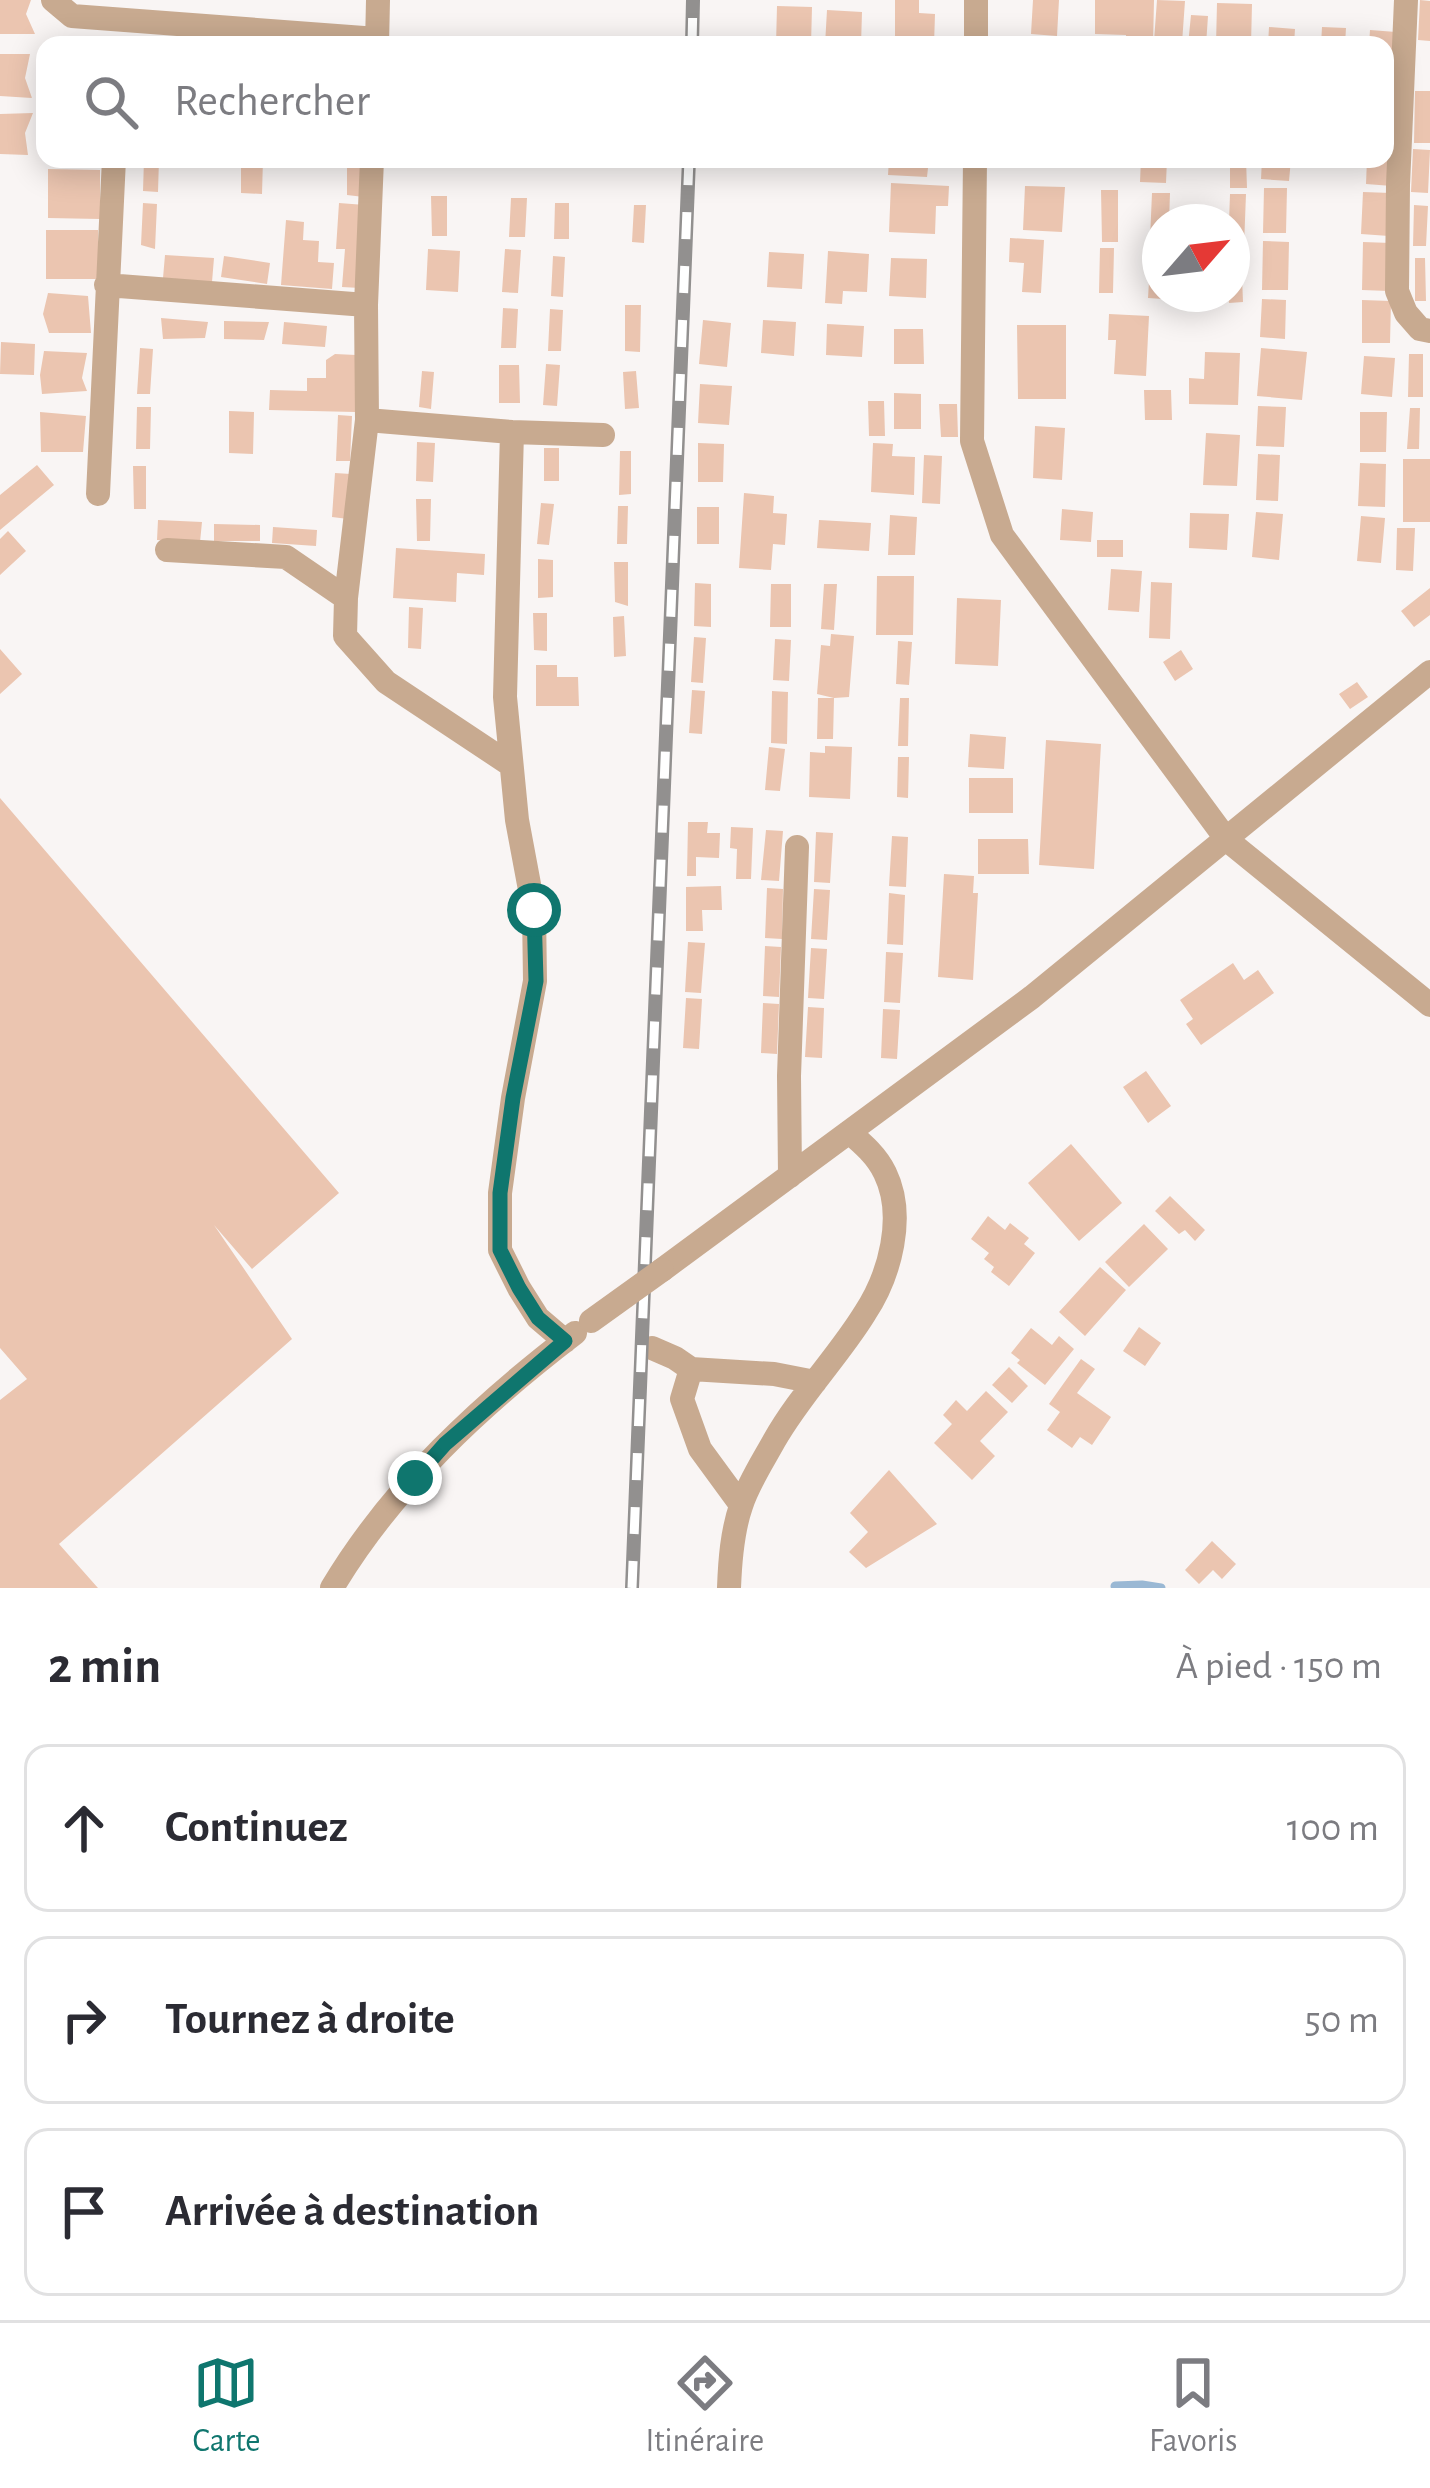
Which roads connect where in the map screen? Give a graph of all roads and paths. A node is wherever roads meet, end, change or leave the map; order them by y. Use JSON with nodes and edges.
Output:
{"nodes":[{"id":1,"x":53,"y":0,"type":"edge"},
{"id":2,"x":378,"y":0,"type":"edge"},
{"id":3,"x":976,"y":0,"type":"edge"},
{"id":4,"x":1406,"y":0,"type":"edge"},
{"id":5,"x":121,"y":33,"type":"edge"},
{"id":6,"x":206,"y":36,"type":"edge"},
{"id":7,"x":377,"y":36,"type":"edge"},
{"id":8,"x":976,"y":36,"type":"edge"},
{"id":9,"x":113,"y":168,"type":"edge"},
{"id":10,"x":372,"y":168,"type":"edge"},
{"id":11,"x":975,"y":168,"type":"edge"},
{"id":12,"x":106,"y":285,"type":"junction"},
{"id":13,"x":366,"y":305,"type":"junction"},
{"id":14,"x":1430,"y":331,"type":"edge"},
{"id":15,"x":367,"y":421,"type":"junction"},
{"id":16,"x":512,"y":432,"type":"junction"},
{"id":17,"x":603,"y":435,"type":"dead end"},
{"id":18,"x":98,"y":494,"type":"dead end"},
{"id":19,"x":167,"y":550,"type":"dead end"},
{"id":20,"x":346,"y":598,"type":"junction"},
{"id":21,"x":1430,"y":672,"type":"edge"},
{"id":22,"x":511,"y":765,"type":"junction"},
{"id":23,"x":1228,"y":840,"type":"junction"},
{"id":24,"x":797,"y":847,"type":"dead end"},
{"id":25,"x":1430,"y":1005,"type":"edge"},
{"id":26,"x":849,"y":1132,"type":"junction"},
{"id":27,"x":790,"y":1176,"type":"junction"},
{"id":28,"x":565,"y":1341,"type":"junction"},
{"id":29,"x":652,"y":1348,"type":"dead end"},
{"id":30,"x":691,"y":1369,"type":"junction"},
{"id":31,"x":814,"y":1382,"type":"junction"},
{"id":32,"x":741,"y":1505,"type":"junction"},
{"id":33,"x":332,"y":1588,"type":"edge"},
{"id":34,"x":729,"y":1588,"type":"edge"}],
"edges":[{"from":1,"to":5,"type":"street"},
{"from":2,"to":7,"type":"street"},
{"from":3,"to":8,"type":"street"},
{"from":4,"to":14,"type":"street"},
{"from":5,"to":6,"type":"street"},
{"from":9,"to":12,"type":"street"},
{"from":10,"to":13,"type":"street"},
{"from":11,"to":23,"type":"street"},
{"from":12,"to":13,"type":"street"},
{"from":12,"to":18,"type":"street"},
{"from":13,"to":15,"type":"street"},
{"from":15,"to":16,"type":"street"},
{"from":15,"to":20,"type":"street"},
{"from":16,"to":17,"type":"street"},
{"from":16,"to":22,"type":"street"},
{"from":19,"to":20,"type":"street"},
{"from":20,"to":22,"type":"street"},
{"from":21,"to":23,"type":"street"},
{"from":22,"to":28,"type":"street"},
{"from":23,"to":25,"type":"street"},
{"from":23,"to":26,"type":"street"},
{"from":24,"to":27,"type":"street"},
{"from":26,"to":27,"type":"street"},
{"from":26,"to":31,"type":"street"},
{"from":27,"to":28,"type":"street","bridge":true},
{"from":28,"to":33,"type":"street"},
{"from":29,"to":30,"type":"street"},
{"from":30,"to":31,"type":"street"},
{"from":30,"to":32,"type":"street"},
{"from":31,"to":32,"type":"street"},
{"from":32,"to":34,"type":"street"}]}
